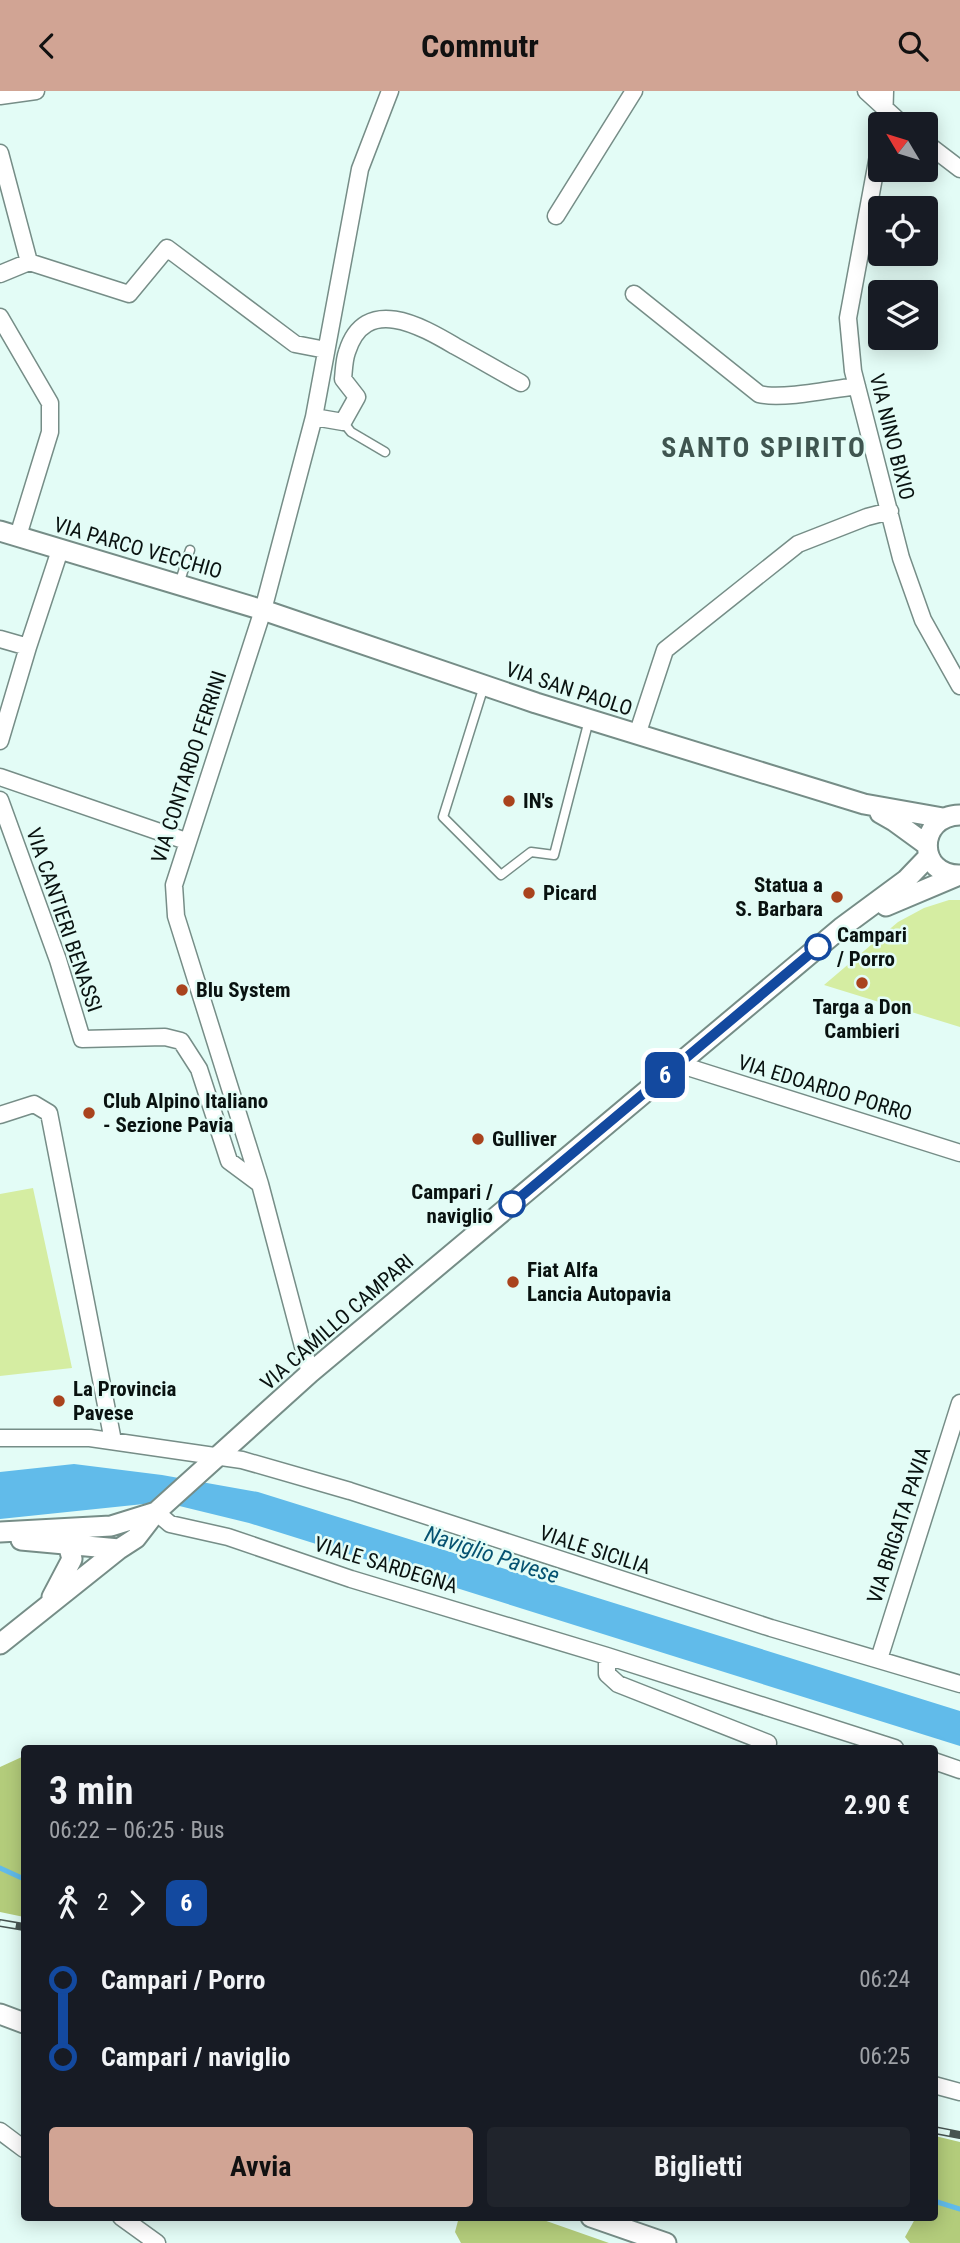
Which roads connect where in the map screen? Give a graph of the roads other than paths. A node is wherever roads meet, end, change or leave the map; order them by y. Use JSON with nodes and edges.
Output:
{"nodes":[{"id":1,"x":36,"y":91,"type":"edge"},
{"id":2,"x":390,"y":91,"type":"edge"},
{"id":3,"x":634,"y":91,"type":"edge"},
{"id":4,"x":866,"y":91,"type":"edge"},
{"id":5,"x":885,"y":91,"type":"edge"},
{"id":6,"x":0,"y":96,"type":"edge"},
{"id":7,"x":881,"y":112,"type":"edge"},
{"id":8,"x":885,"y":112,"type":"edge"},
{"id":9,"x":938,"y":152,"type":"edge"},
{"id":10,"x":0,"y":153,"type":"edge"},
{"id":11,"x":960,"y":169,"type":"edge"},
{"id":12,"x":873,"y":182,"type":"edge"},
{"id":13,"x":556,"y":216,"type":"dead end"},
{"id":14,"x":29,"y":262,"type":"junction"},
{"id":15,"x":0,"y":274,"type":"edge"},
{"id":16,"x":634,"y":294,"type":"dead end"},
{"id":17,"x":0,"y":317,"type":"edge"},
{"id":18,"x":326,"y":351,"type":"junction"},
{"id":19,"x":521,"y":383,"type":"dead end"},
{"id":20,"x":858,"y":386,"type":"junction"},
{"id":21,"x":314,"y":417,"type":"junction"},
{"id":22,"x":343,"y":422,"type":"junction"},
{"id":23,"x":385,"y":452,"type":"dead end"},
{"id":24,"x":890,"y":511,"type":"junction"},
{"id":25,"x":9,"y":534,"type":"edge"},
{"id":26,"x":60,"y":549,"type":"junction"},
{"id":27,"x":190,"y":550,"type":"dead end"},
{"id":28,"x":179,"y":584,"type":"junction"},
{"id":29,"x":263,"y":610,"type":"junction"},
{"id":30,"x":0,"y":639,"type":"edge"},
{"id":31,"x":28,"y":647,"type":"junction"},
{"id":32,"x":484,"y":686,"type":"junction"},
{"id":33,"x":960,"y":686,"type":"edge"},
{"id":34,"x":589,"y":720,"type":"junction"},
{"id":35,"x":637,"y":735,"type":"junction"},
{"id":36,"x":0,"y":741,"type":"edge"},
{"id":37,"x":0,"y":777,"type":"edge"},
{"id":38,"x":0,"y":800,"type":"edge"},
{"id":39,"x":864,"y":804,"type":"junction"},
{"id":40,"x":954,"y":814,"type":"edge"},
{"id":41,"x":187,"y":841,"type":"junction"},
{"id":42,"x":928,"y":851,"type":"junction"},
{"id":43,"x":958,"y":876,"type":"edge"},
{"id":44,"x":841,"y":928,"type":"junction"},
{"id":45,"x":678,"y":1064,"type":"junction"},
{"id":46,"x":0,"y":1115,"type":"edge"},
{"id":47,"x":960,"y":1153,"type":"edge"},
{"id":48,"x":260,"y":1184,"type":"junction"},
{"id":49,"x":310,"y":1373,"type":"junction"},
{"id":50,"x":959,"y":1410,"type":"edge"},
{"id":51,"x":0,"y":1438,"type":"edge"},
{"id":52,"x":113,"y":1441,"type":"junction"},
{"id":53,"x":217,"y":1457,"type":"junction"},
{"id":54,"x":156,"y":1512,"type":"junction"},
{"id":55,"x":0,"y":1534,"type":"edge"},
{"id":56,"x":68,"y":1544,"type":"junction"},
{"id":57,"x":119,"y":1549,"type":"junction"},
{"id":58,"x":47,"y":1605,"type":"junction"},
{"id":59,"x":0,"y":1644,"type":"edge"},
{"id":60,"x":607,"y":1656,"type":"junction"},
{"id":61,"x":879,"y":1659,"type":"junction"},
{"id":62,"x":960,"y":1685,"type":"edge"},
{"id":63,"x":767,"y":1745,"type":"edge"},
{"id":64,"x":886,"y":1745,"type":"edge"},
{"id":65,"x":938,"y":1762,"type":"edge"},
{"id":66,"x":960,"y":1770,"type":"edge"},
{"id":67,"x":0,"y":2014,"type":"edge"},
{"id":68,"x":21,"y":2022,"type":"edge"},
{"id":69,"x":938,"y":2086,"type":"edge"},
{"id":70,"x":960,"y":2092,"type":"edge"},
{"id":71,"x":0,"y":2131,"type":"edge"},
{"id":72,"x":21,"y":2147,"type":"edge"},
{"id":73,"x":127,"y":2221,"type":"edge"},
{"id":74,"x":603,"y":2221,"type":"edge"},
{"id":75,"x":157,"y":2243,"type":"edge"},
{"id":76,"x":666,"y":2243,"type":"edge"}],
"edges":[{"from":1,"to":6,"type":"street"},
{"from":2,"to":18,"type":"street","name":"VIA CONTARDO FERRINI"},
{"from":3,"to":13,"type":"street"},
{"from":4,"to":7,"type":"street"},
{"from":5,"to":8,"type":"street"},
{"from":9,"to":11,"type":"street"},
{"from":10,"to":14,"type":"street"},
{"from":12,"to":20,"type":"street","name":"VIA NINO BIXIO"},
{"from":14,"to":15,"type":"street"},
{"from":14,"to":18,"type":"street"},
{"from":16,"to":20,"type":"street"},
{"from":17,"to":25,"type":"street"},
{"from":18,"to":21,"type":"street","name":"VIA CONTARDO FERRINI"},
{"from":19,"to":22,"type":"street"},
{"from":20,"to":24,"type":"street","name":"VIA NINO BIXIO"},
{"from":21,"to":22,"type":"street"},
{"from":21,"to":29,"type":"street","name":"VIA CONTARDO FERRINI"},
{"from":22,"to":23,"type":"lane"},
{"from":24,"to":33,"type":"street","name":"VIA NINO BIXIO"},
{"from":24,"to":35,"type":"street"},
{"from":25,"to":26,"type":"street","name":"VIA PARCO VECCHIO"},
{"from":26,"to":28,"type":"street","name":"VIA PARCO VECCHIO"},
{"from":26,"to":31,"type":"street"},
{"from":27,"to":28,"type":"lane"},
{"from":28,"to":29,"type":"street","name":"VIA PARCO VECCHIO"},
{"from":29,"to":32,"type":"street","name":"VIA SAN PAOLO"},
{"from":29,"to":41,"type":"street","name":"VIA CONTARDO FERRINI"},
{"from":30,"to":31,"type":"street"},
{"from":31,"to":36,"type":"street"},
{"from":32,"to":34,"type":"street","name":"VIA SAN PAOLO"},
{"from":32,"to":34,"type":"lane"},
{"from":34,"to":35,"type":"street","name":"VIA SAN PAOLO"},
{"from":35,"to":39,"type":"street","name":"VIA SAN PAOLO"},
{"from":37,"to":41,"type":"street"},
{"from":38,"to":48,"type":"street","name":"VIA CANTIERI BENASSI"},
{"from":39,"to":40,"type":"street","name":"VIA SAN PAOLO"},
{"from":39,"to":42,"type":"street","name":"VIA SAN PAOLO"},
{"from":40,"to":42,"type":"street","name":"VIA CAMILLO CAMPARI"},
{"from":41,"to":48,"type":"street","name":"VIA CONTARDO FERRINI"},
{"from":42,"to":43,"type":"street","name":"VIA SAN PAOLO"},
{"from":42,"to":44,"type":"street","name":"VIA CAMILLO CAMPARI"},
{"from":43,"to":44,"type":"street","name":"VIA CAMILLO CAMPARI"},
{"from":44,"to":45,"type":"street","name":"VIA CAMILLO CAMPARI"},
{"from":45,"to":47,"type":"street","name":"VIA EDOARDO PORRO"},
{"from":45,"to":49,"type":"street","name":"VIA CAMILLO CAMPARI"},
{"from":46,"to":52,"type":"street"},
{"from":48,"to":49,"type":"street","name":"VIA CONTARDO FERRINI"},
{"from":49,"to":53,"type":"street","name":"VIA CAMILLO CAMPARI"},
{"from":50,"to":61,"type":"street","name":"VIA BRIGATA PAVIA"},
{"from":51,"to":52,"type":"street","name":"VIALE SICILIA"},
{"from":52,"to":53,"type":"street","name":"VIALE SICILIA"},
{"from":53,"to":54,"type":"street","name":"VIA CAMILLO CAMPARI"},
{"from":53,"to":61,"type":"street","name":"VIALE SICILIA"},
{"from":54,"to":55,"type":"street"},
{"from":54,"to":57,"type":"street"},
{"from":54,"to":60,"type":"street","name":"VIALE SARDEGNA"},
{"from":55,"to":56,"type":"street"},
{"from":56,"to":57,"type":"street"},
{"from":56,"to":58,"type":"street"},
{"from":57,"to":58,"type":"street"},
{"from":58,"to":59,"type":"street"},
{"from":60,"to":63,"type":"street"},
{"from":60,"to":64,"type":"street","name":"VIALE SARDEGNA"},
{"from":61,"to":62,"type":"street","name":"VIALE SICILIA"},
{"from":65,"to":66,"type":"street"},
{"from":67,"to":68,"type":"street"},
{"from":69,"to":70,"type":"street"},
{"from":71,"to":72,"type":"street"},
{"from":73,"to":75,"type":"street"},
{"from":74,"to":76,"type":"street"}]}
